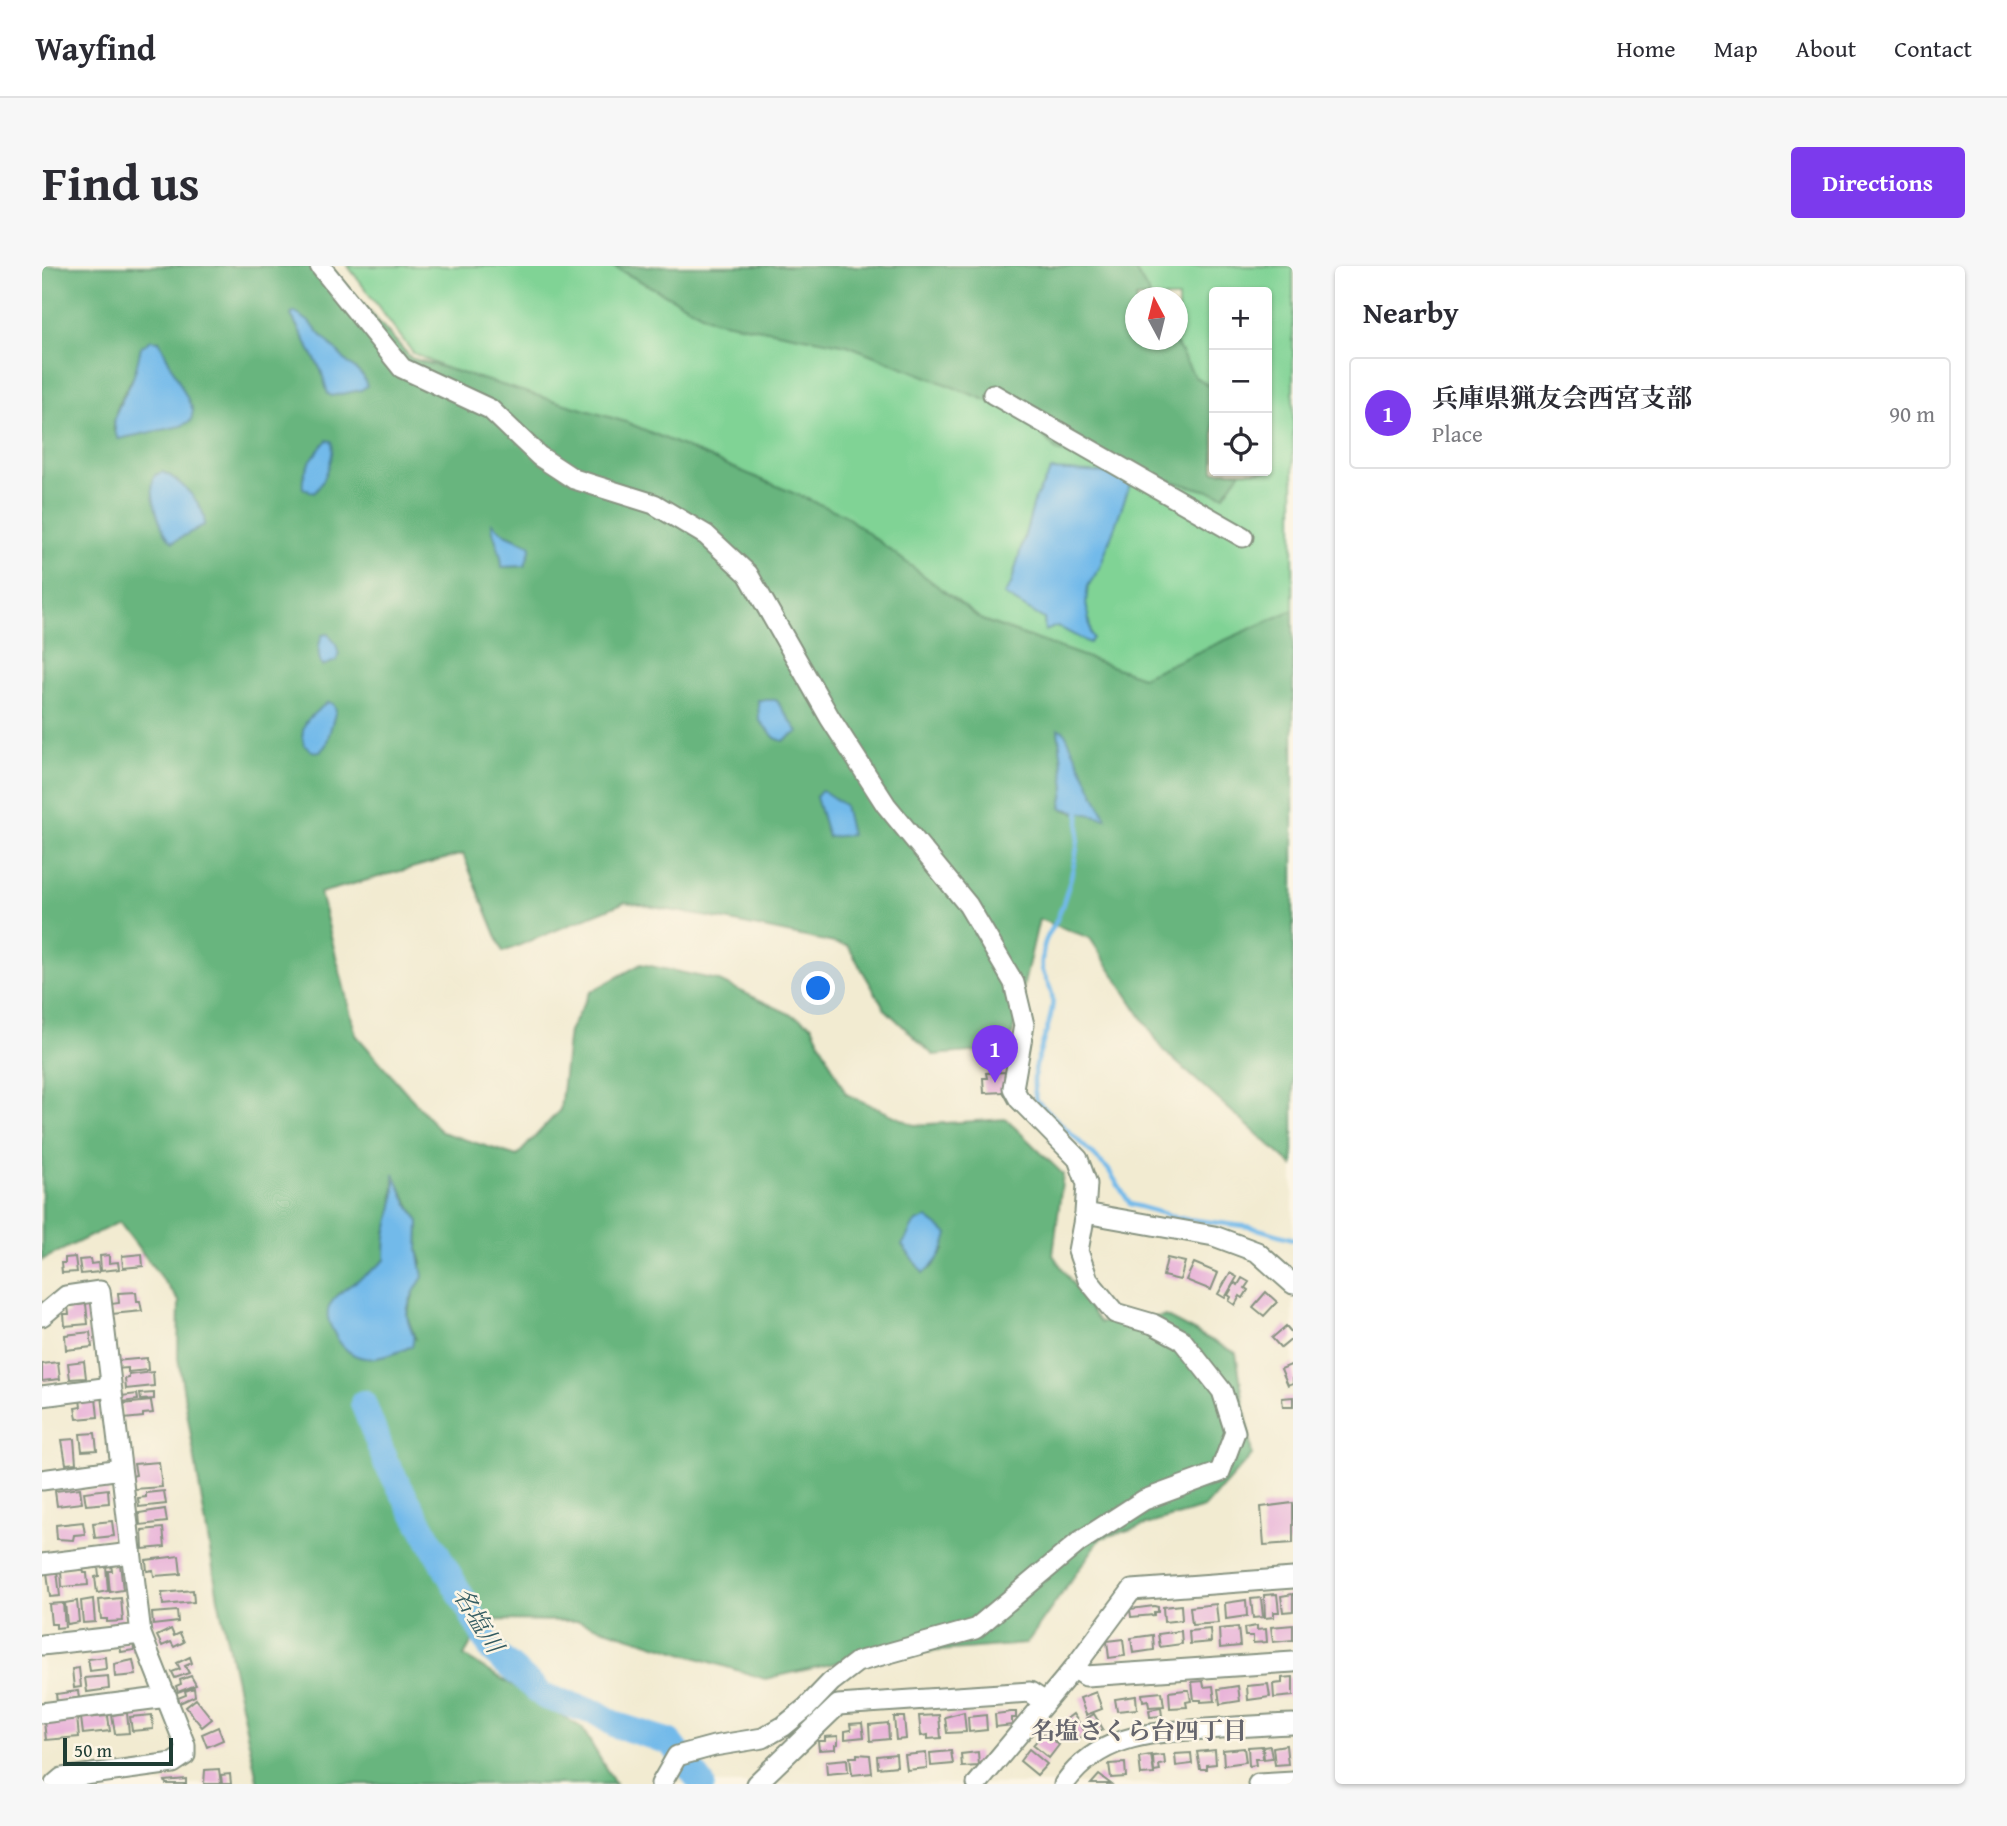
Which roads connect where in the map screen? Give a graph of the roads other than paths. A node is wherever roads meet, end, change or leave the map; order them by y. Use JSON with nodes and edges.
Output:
{"nodes":[{"id":1,"x":320,"y":266,"type":"edge"},
{"id":2,"x":993,"y":394,"type":"dead end"},
{"id":3,"x":1243,"y":537,"type":"dead end"},
{"id":4,"x":1085,"y":1213,"type":"junction"},
{"id":5,"x":1293,"y":1284,"type":"edge"},
{"id":6,"x":42,"y":1316,"type":"edge"},
{"id":7,"x":111,"y":1387,"type":"junction"},
{"id":8,"x":42,"y":1396,"type":"edge"},
{"id":9,"x":121,"y":1469,"type":"junction"},
{"id":10,"x":42,"y":1480,"type":"edge"},
{"id":11,"x":131,"y":1553,"type":"junction"},
{"id":12,"x":42,"y":1564,"type":"edge"},
{"id":13,"x":1293,"y":1578,"type":"edge"},
{"id":14,"x":141,"y":1634,"type":"junction"},
{"id":15,"x":42,"y":1645,"type":"edge"},
{"id":16,"x":1293,"y":1662,"type":"edge"},
{"id":17,"x":1074,"y":1668,"type":"junction"},
{"id":18,"x":167,"y":1697,"type":"junction"},
{"id":19,"x":1045,"y":1702,"type":"junction"},
{"id":20,"x":42,"y":1713,"type":"edge"},
{"id":21,"x":1293,"y":1724,"type":"edge"},
{"id":22,"x":1293,"y":1782,"type":"edge"},
{"id":23,"x":55,"y":1784,"type":"edge"},
{"id":24,"x":661,"y":1784,"type":"edge"},
{"id":25,"x":756,"y":1784,"type":"edge"},
{"id":26,"x":977,"y":1784,"type":"edge"},
{"id":27,"x":1064,"y":1784,"type":"edge"},
{"id":28,"x":1258,"y":1784,"type":"edge"}],
"edges":[{"from":1,"to":4,"type":"street"},
{"from":2,"to":3,"type":"street"},
{"from":4,"to":5,"type":"street"},
{"from":4,"to":24,"type":"street"},
{"from":6,"to":7,"type":"street"},
{"from":7,"to":8,"type":"street"},
{"from":7,"to":9,"type":"street"},
{"from":9,"to":10,"type":"street"},
{"from":9,"to":11,"type":"street"},
{"from":11,"to":12,"type":"street"},
{"from":11,"to":14,"type":"street"},
{"from":13,"to":17,"type":"street"},
{"from":14,"to":15,"type":"street"},
{"from":14,"to":18,"type":"street"},
{"from":16,"to":17,"type":"street"},
{"from":17,"to":19,"type":"street"},
{"from":18,"to":20,"type":"street"},
{"from":18,"to":23,"type":"street"},
{"from":19,"to":25,"type":"street"},
{"from":19,"to":26,"type":"street"},
{"from":21,"to":27,"type":"street"},
{"from":22,"to":28,"type":"street"}]}
